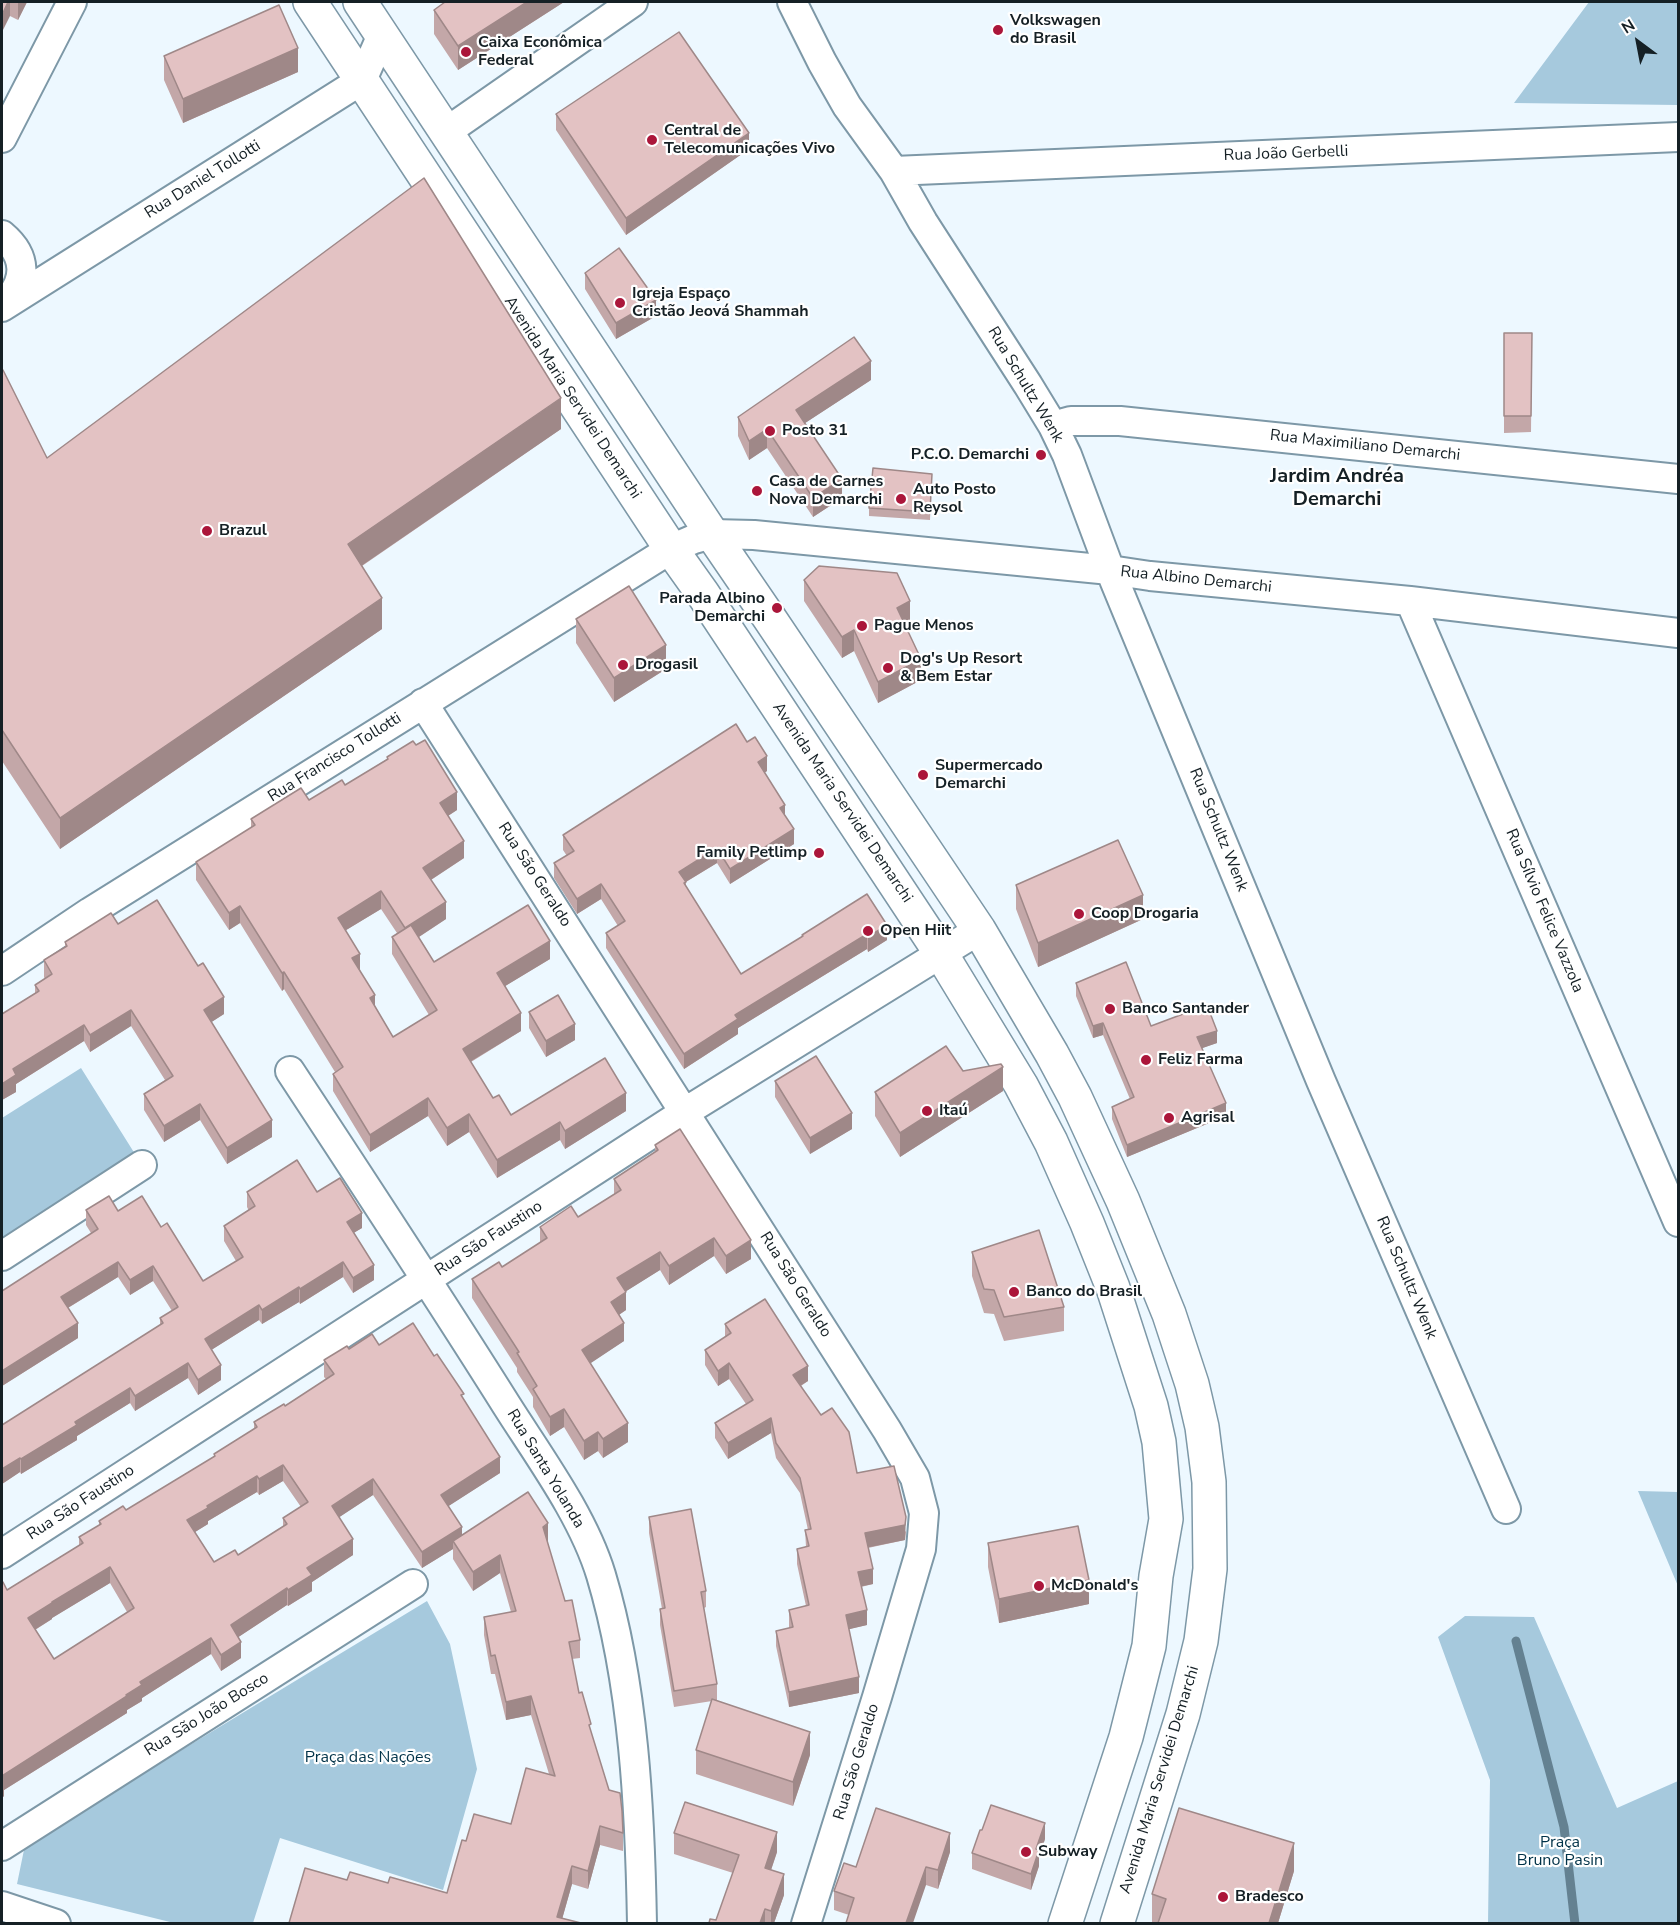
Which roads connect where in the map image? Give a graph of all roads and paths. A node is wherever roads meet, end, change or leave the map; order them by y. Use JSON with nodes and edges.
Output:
{"nodes":[{"id":1,"x":72,"y":2,"type":"edge"},
{"id":2,"x":310,"y":2,"type":"edge"},
{"id":3,"x":360,"y":2,"type":"edge"},
{"id":4,"x":633,"y":2,"type":"edge"},
{"id":5,"x":792,"y":2,"type":"edge"},
{"id":6,"x":382,"y":35,"type":"junction"},
{"id":7,"x":362,"y":80,"type":"junction"},
{"id":8,"x":446,"y":132,"type":"junction"},
{"id":9,"x":1678,"y":137,"type":"edge"},
{"id":10,"x":2,"y":138,"type":"edge"},
{"id":11,"x":894,"y":171,"type":"junction"},
{"id":12,"x":2,"y":235,"type":"edge"},
{"id":13,"x":2,"y":306,"type":"edge"},
{"id":14,"x":1053,"y":426,"type":"junction"},
{"id":15,"x":1678,"y":479,"type":"edge"},
{"id":16,"x":712,"y":534,"type":"junction"},
{"id":17,"x":671,"y":549,"type":"junction"},
{"id":18,"x":1110,"y":570,"type":"junction"},
{"id":19,"x":1410,"y":601,"type":"junction"},
{"id":20,"x":1678,"y":633,"type":"edge"},
{"id":21,"x":423,"y":702,"type":"junction"},
{"id":22,"x":979,"y":930,"type":"junction"},
{"id":23,"x":940,"y":952,"type":"junction"},
{"id":24,"x":2,"y":971,"type":"edge"},
{"id":25,"x":290,"y":1071,"type":"dead end"},
{"id":26,"x":685,"y":1112,"type":"junction"},
{"id":27,"x":142,"y":1165,"type":"dead end"},
{"id":28,"x":1678,"y":1221,"type":"edge"},
{"id":29,"x":2,"y":1256,"type":"edge"},
{"id":30,"x":428,"y":1279,"type":"junction"},
{"id":31,"x":1506,"y":1509,"type":"dead end"},
{"id":32,"x":2,"y":1554,"type":"edge"},
{"id":33,"x":413,"y":1584,"type":"dead end"},
{"id":34,"x":2,"y":1846,"type":"edge"},
{"id":35,"x":2,"y":1906,"type":"edge"},
{"id":36,"x":56,"y":1923,"type":"edge"},
{"id":37,"x":642,"y":1923,"type":"edge"},
{"id":38,"x":806,"y":1923,"type":"edge"},
{"id":39,"x":1065,"y":1923,"type":"edge"},
{"id":40,"x":1117,"y":1923,"type":"edge"}],
"edges":[{"from":1,"to":10,"type":"street"},
{"from":2,"to":7,"type":"main road","name":"Avenida Maria Servidei Demarchi"},
{"from":3,"to":6,"type":"main road","name":"Avenida Maria Servidei Demarchi"},
{"from":4,"to":8,"type":"street"},
{"from":5,"to":11,"type":"street","name":"Rua Schultz Wenk"},
{"from":6,"to":7,"type":"street"},
{"from":6,"to":8,"type":"main road","name":"Avenida Maria Servidei Demarchi"},
{"from":7,"to":13,"type":"street","name":"Rua Daniel Tollotti"},
{"from":7,"to":17,"type":"main road","name":"Avenida Maria Servidei Demarchi"},
{"from":8,"to":16,"type":"main road","name":"Avenida Maria Servidei Demarchi"},
{"from":9,"to":11,"type":"street","name":"Rua João Gerbelli"},
{"from":11,"to":14,"type":"street","name":"Rua Schultz Wenk"},
{"from":12,"to":13,"type":"street"},
{"from":14,"to":15,"type":"street","name":"Rua Maximiliano Demarchi"},
{"from":14,"to":18,"type":"street","name":"Rua Schultz Wenk"},
{"from":16,"to":17,"type":"street","name":"Rua Albino Demarchi"},
{"from":16,"to":18,"type":"street","name":"Rua Albino Demarchi"},
{"from":16,"to":22,"type":"main road","name":"Avenida Maria Servidei Demarchi"},
{"from":17,"to":21,"type":"street","name":"Rua Francisco Tollotti"},
{"from":17,"to":23,"type":"main road","name":"Avenida Maria Servidei Demarchi"},
{"from":18,"to":19,"type":"street","name":"Rua Albino Demarchi"},
{"from":18,"to":31,"type":"street","name":"Rua Schultz Wenk"},
{"from":19,"to":20,"type":"street","name":"Rua Albino Demarchi"},
{"from":19,"to":28,"type":"street","name":"Rua Sílvio Felice Vazzola"},
{"from":21,"to":24,"type":"street","name":"Rua Francisco Tollotti"},
{"from":21,"to":26,"type":"street","name":"Rua São Geraldo"},
{"from":22,"to":23,"type":"street","name":"Rua São Faustino"},
{"from":22,"to":40,"type":"main road","name":"Avenida Maria Servidei Demarchi"},
{"from":23,"to":26,"type":"street","name":"Rua São Faustino"},
{"from":23,"to":39,"type":"main road","name":"Avenida Maria Servidei Demarchi"},
{"from":25,"to":30,"type":"street","name":"Rua Santa Yolanda"},
{"from":26,"to":30,"type":"street","name":"Rua São Faustino"},
{"from":26,"to":38,"type":"street","name":"Rua São Geraldo"},
{"from":27,"to":29,"type":"street"},
{"from":30,"to":32,"type":"street","name":"Rua São Faustino"},
{"from":30,"to":37,"type":"street","name":"Rua Santa Yolanda"},
{"from":33,"to":34,"type":"street","name":"Rua São João Bosco"},
{"from":35,"to":36,"type":"street"}]}
